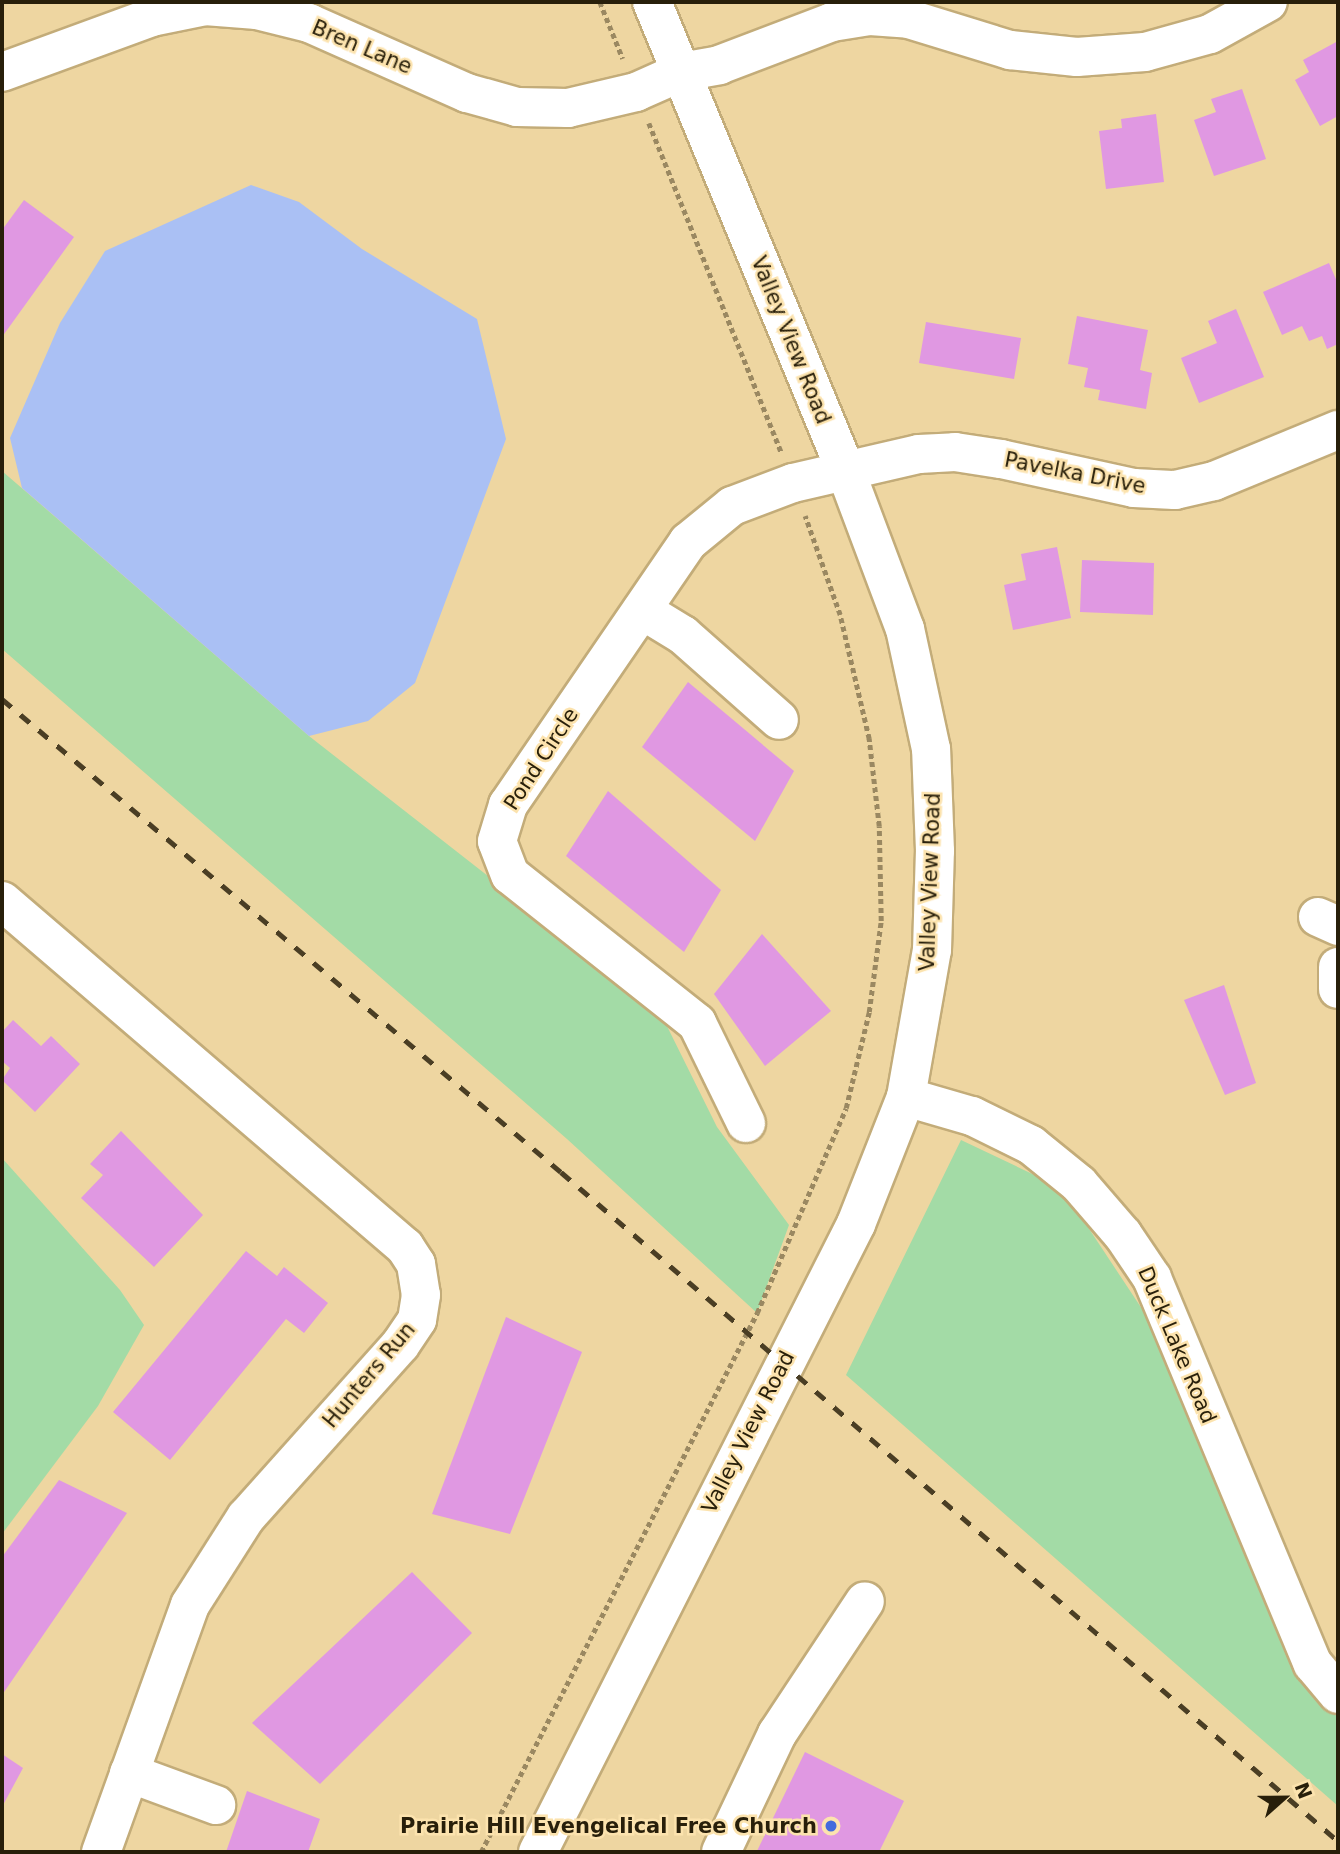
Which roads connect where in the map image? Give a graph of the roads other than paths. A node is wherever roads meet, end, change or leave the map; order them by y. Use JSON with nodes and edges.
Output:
{"nodes":[{"id":1,"x":652,"y":2,"type":"edge"},
{"id":2,"x":1268,"y":2,"type":"edge"},
{"id":3,"x":2,"y":72,"type":"edge"},
{"id":4,"x":681,"y":72,"type":"junction"},
{"id":5,"x":1338,"y":430,"type":"edge"},
{"id":6,"x":845,"y":469,"type":"junction"},
{"id":7,"x":642,"y":610,"type":"junction"},
{"id":8,"x":779,"y":720,"type":"dead end"},
{"id":9,"x":2,"y":901,"type":"edge"},
{"id":10,"x":1338,"y":967,"type":"edge"},
{"id":11,"x":1338,"y":989,"type":"edge"},
{"id":12,"x":906,"y":1097,"type":"junction"},
{"id":13,"x":746,"y":1123,"type":"dead end"},
{"id":14,"x":865,"y":1601,"type":"dead end"},
{"id":15,"x":1338,"y":1694,"type":"edge"},
{"id":16,"x":129,"y":1773,"type":"junction"},
{"id":17,"x":216,"y":1805,"type":"dead end"},
{"id":18,"x":101,"y":1852,"type":"edge"},
{"id":19,"x":538,"y":1852,"type":"edge"},
{"id":20,"x":721,"y":1852,"type":"edge"}],
"edges":[{"from":1,"to":4,"type":"street","name":"Valley View Road"},
{"from":2,"to":4,"type":"street","name":"Bren Lane"},
{"from":3,"to":4,"type":"street","name":"Bren Lane"},
{"from":4,"to":6,"type":"street","name":"Valley View Road"},
{"from":5,"to":6,"type":"street","name":"Pavelka Drive"},
{"from":6,"to":7,"type":"street","name":"Pond Circle"},
{"from":6,"to":12,"type":"street","name":"Valley View Road"},
{"from":7,"to":8,"type":"street"},
{"from":7,"to":13,"type":"street","name":"Pond Circle"},
{"from":9,"to":16,"type":"street","name":"Hunters Run"},
{"from":10,"to":11,"type":"street"},
{"from":12,"to":15,"type":"street","name":"Duck Lake Road"},
{"from":12,"to":19,"type":"street","name":"Valley View Road"},
{"from":14,"to":20,"type":"street"},
{"from":16,"to":17,"type":"street"},
{"from":16,"to":18,"type":"street","name":"Hunters Run"}]}
